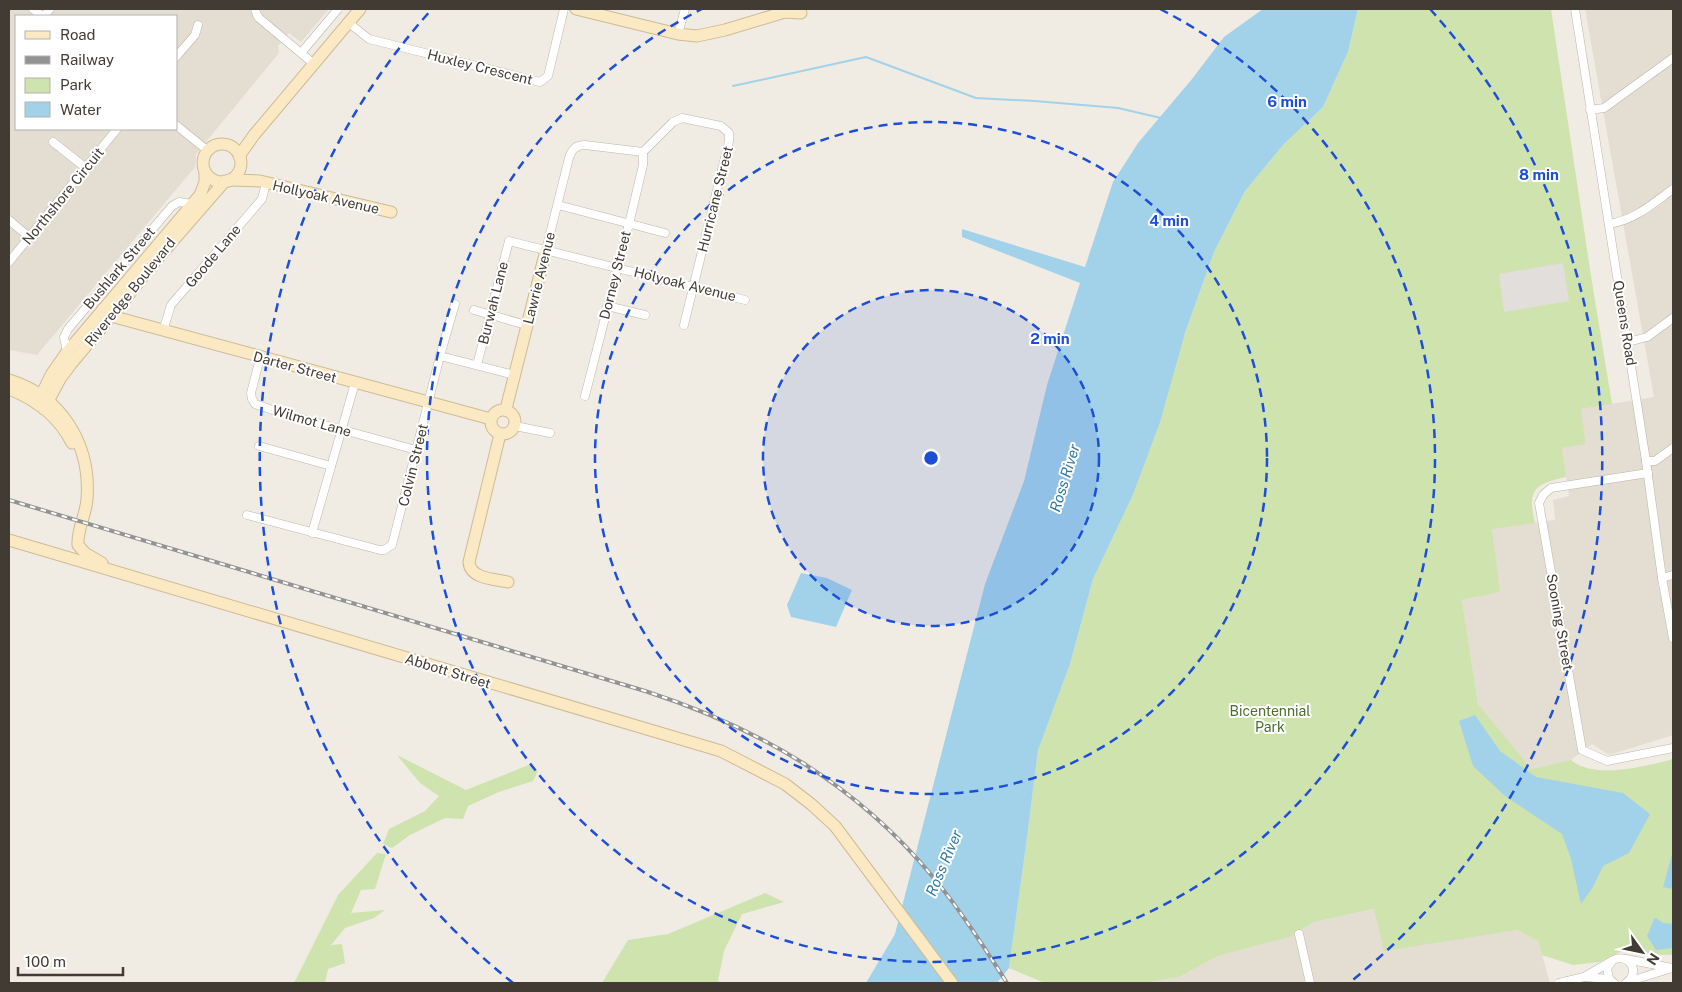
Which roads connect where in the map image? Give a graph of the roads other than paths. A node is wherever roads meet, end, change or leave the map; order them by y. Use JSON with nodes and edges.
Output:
{"nodes":[{"id":1,"x":255,"y":9,"type":"edge"},
{"id":2,"x":338,"y":9,"type":"edge"},
{"id":3,"x":360,"y":9,"type":"edge"},
{"id":4,"x":564,"y":9,"type":"edge"},
{"id":5,"x":576,"y":9,"type":"edge"},
{"id":6,"x":685,"y":9,"type":"edge"},
{"id":7,"x":1575,"y":9,"type":"edge"},
{"id":8,"x":605,"y":12,"type":"edge"},
{"id":9,"x":770,"y":12,"type":"edge"},
{"id":10,"x":801,"y":13,"type":"dead end"},
{"id":11,"x":349,"y":22,"type":"junction"},
{"id":12,"x":198,"y":25,"type":"dead end"},
{"id":13,"x":678,"y":34,"type":"junction"},
{"id":14,"x":301,"y":53,"type":"junction"},
{"id":15,"x":178,"y":55,"type":"edge"},
{"id":16,"x":1673,"y":58,"type":"edge"},
{"id":17,"x":314,"y":64,"type":"junction"},
{"id":18,"x":1590,"y":110,"type":"junction"},
{"id":19,"x":178,"y":127,"type":"edge"},
{"id":20,"x":116,"y":130,"type":"edge"},
{"id":21,"x":254,"y":135,"type":"junction"},
{"id":22,"x":53,"y":142,"type":"dead end"},
{"id":23,"x":230,"y":146,"type":"junction"},
{"id":24,"x":208,"y":151,"type":"junction"},
{"id":25,"x":643,"y":152,"type":"junction"},
{"id":26,"x":240,"y":161,"type":"junction"},
{"id":27,"x":86,"y":168,"type":"junction"},
{"id":28,"x":205,"y":172,"type":"junction"},
{"id":29,"x":227,"y":181,"type":"junction"},
{"id":30,"x":263,"y":182,"type":"junction"},
{"id":31,"x":1673,"y":189,"type":"edge"},
{"id":32,"x":192,"y":204,"type":"junction"},
{"id":33,"x":558,"y":206,"type":"junction"},
{"id":34,"x":391,"y":212,"type":"dead end"},
{"id":35,"x":9,"y":220,"type":"edge"},
{"id":36,"x":628,"y":224,"type":"junction"},
{"id":37,"x":1609,"y":224,"type":"junction"},
{"id":38,"x":665,"y":233,"type":"dead end"},
{"id":39,"x":29,"y":237,"type":"junction"},
{"id":40,"x":509,"y":241,"type":"joint"},
{"id":41,"x":546,"y":250,"type":"junction"},
{"id":42,"x":9,"y":262,"type":"edge"},
{"id":43,"x":618,"y":267,"type":"junction"},
{"id":44,"x":693,"y":287,"type":"junction"},
{"id":45,"x":745,"y":300,"type":"dead end"},
{"id":46,"x":455,"y":304,"type":"dead end"},
{"id":47,"x":607,"y":306,"type":"junction"},
{"id":48,"x":474,"y":310,"type":"dead end"},
{"id":49,"x":107,"y":312,"type":"junction"},
{"id":50,"x":645,"y":315,"type":"dead end"},
{"id":51,"x":490,"y":316,"type":"junction"},
{"id":52,"x":1673,"y":318,"type":"edge"},
{"id":53,"x":526,"y":325,"type":"junction"},
{"id":54,"x":684,"y":325,"type":"dead end"},
{"id":55,"x":163,"y":330,"type":"junction"},
{"id":56,"x":1628,"y":342,"type":"junction"},
{"id":57,"x":67,"y":352,"type":"junction"},
{"id":58,"x":440,"y":356,"type":"junction"},
{"id":59,"x":260,"y":358,"type":"junction"},
{"id":60,"x":477,"y":365,"type":"junction"},
{"id":61,"x":514,"y":374,"type":"junction"},
{"id":62,"x":51,"y":375,"type":"junction"},
{"id":63,"x":9,"y":378,"type":"edge"},
{"id":64,"x":355,"y":383,"type":"junction"},
{"id":65,"x":9,"y":390,"type":"edge"},
{"id":66,"x":585,"y":396,"type":"dead end"},
{"id":67,"x":43,"y":402,"type":"junction"},
{"id":68,"x":428,"y":403,"type":"junction"},
{"id":69,"x":506,"y":410,"type":"junction"},
{"id":70,"x":491,"y":419,"type":"junction"},
{"id":71,"x":515,"y":426,"type":"junction"},
{"id":72,"x":342,"y":430,"type":"junction"},
{"id":73,"x":550,"y":433,"type":"dead end"},
{"id":74,"x":500,"y":434,"type":"junction"},
{"id":75,"x":259,"y":446,"type":"dead end"},
{"id":76,"x":1673,"y":448,"type":"edge"},
{"id":77,"x":416,"y":450,"type":"junction"},
{"id":78,"x":1646,"y":462,"type":"junction"},
{"id":79,"x":331,"y":466,"type":"junction"},
{"id":80,"x":1648,"y":473,"type":"junction"},
{"id":81,"x":247,"y":515,"type":"dead end"},
{"id":82,"x":312,"y":533,"type":"junction"},
{"id":83,"x":9,"y":540,"type":"edge"},
{"id":84,"x":65,"y":558,"type":"junction"},
{"id":85,"x":115,"y":571,"type":"junction"},
{"id":86,"x":1673,"y":575,"type":"edge"},
{"id":87,"x":1662,"y":578,"type":"junction"},
{"id":88,"x":508,"y":582,"type":"dead end"},
{"id":89,"x":1673,"y":638,"type":"edge"},
{"id":90,"x":1673,"y":748,"type":"edge"},
{"id":91,"x":1299,"y":934,"type":"dead end"},
{"id":92,"x":1626,"y":959,"type":"junction"},
{"id":93,"x":1613,"y":960,"type":"junction"},
{"id":94,"x":1672,"y":968,"type":"edge"},
{"id":95,"x":1584,"y":977,"type":"junction"},
{"id":96,"x":1611,"y":981,"type":"edge"},
{"id":97,"x":1628,"y":982,"type":"edge"},
{"id":98,"x":952,"y":983,"type":"edge"},
{"id":99,"x":1310,"y":983,"type":"edge"},
{"id":100,"x":1560,"y":983,"type":"edge"}],
"edges":[{"from":1,"to":14,"type":"street"},
{"from":2,"to":14,"type":"street"},
{"from":3,"to":11,"type":"street"},
{"from":4,"to":11,"type":"street","name":"Huxley Crescent"},
{"from":5,"to":8,"type":"street"},
{"from":6,"to":13,"type":"street"},
{"from":7,"to":18,"type":"street","name":"Queens Road"},
{"from":8,"to":13,"type":"street"},
{"from":9,"to":10,"type":"street"},
{"from":9,"to":13,"type":"street"},
{"from":11,"to":17,"type":"street"},
{"from":12,"to":15,"type":"street"},
{"from":14,"to":17,"type":"street"},
{"from":16,"to":18,"type":"street"},
{"from":17,"to":21,"type":"street"},
{"from":18,"to":37,"type":"street","name":"Queens Road"},
{"from":19,"to":24,"type":"street"},
{"from":20,"to":27,"type":"street","name":"Northshore Circuit"},
{"from":21,"to":23,"type":"street"},
{"from":21,"to":26,"type":"street"},
{"from":22,"to":27,"type":"street"},
{"from":23,"to":24,"type":"street"},
{"from":23,"to":26,"type":"street"},
{"from":24,"to":28,"type":"street"},
{"from":25,"to":33,"type":"street","name":"Lawrie Avenue"},
{"from":25,"to":36,"type":"street","name":"Dorney Street"},
{"from":25,"to":44,"type":"street","name":"Hurricane Street"},
{"from":26,"to":29,"type":"street"},
{"from":26,"to":30,"type":"street"},
{"from":27,"to":39,"type":"street","name":"Northshore Circuit"},
{"from":28,"to":29,"type":"street"},
{"from":28,"to":32,"type":"street","name":"Riveredge Boulevard"},
{"from":29,"to":30,"type":"street","name":"Hollyoak Avenue"},
{"from":29,"to":49,"type":"street","name":"Riveredge Boulevard"},
{"from":30,"to":34,"type":"street","name":"Hollyoak Avenue"},
{"from":30,"to":55,"type":"street","name":"Goode Lane"},
{"from":31,"to":37,"type":"street"},
{"from":32,"to":49,"type":"street","name":"Riveredge Boulevard"},
{"from":32,"to":57,"type":"street","name":"Bushlark Street"},
{"from":33,"to":36,"type":"street"},
{"from":33,"to":41,"type":"street","name":"Lawrie Avenue"},
{"from":35,"to":39,"type":"street"},
{"from":36,"to":38,"type":"street"},
{"from":36,"to":43,"type":"street","name":"Dorney Street"},
{"from":37,"to":56,"type":"street","name":"Queens Road"},
{"from":39,"to":42,"type":"street","name":"Northshore Circuit"},
{"from":40,"to":41,"type":"street","name":"Holyoak Avenue"},
{"from":40,"to":51,"type":"street","name":"Burwah Lane"},
{"from":41,"to":43,"type":"street","name":"Holyoak Avenue"},
{"from":41,"to":53,"type":"street","name":"Lawrie Avenue"},
{"from":43,"to":44,"type":"street","name":"Holyoak Avenue"},
{"from":43,"to":47,"type":"street","name":"Dorney Street"},
{"from":44,"to":45,"type":"street","name":"Holyoak Avenue"},
{"from":44,"to":54,"type":"street"},
{"from":46,"to":58,"type":"street","name":"Colvin Street"},
{"from":47,"to":50,"type":"street"},
{"from":47,"to":66,"type":"street","name":"Dorney Street"},
{"from":48,"to":51,"type":"street"},
{"from":49,"to":55,"type":"street","name":"Darter Street"},
{"from":49,"to":57,"type":"street","name":"Riveredge Boulevard"},
{"from":49,"to":67,"type":"street","name":"Riveredge Boulevard"},
{"from":51,"to":53,"type":"street"},
{"from":51,"to":60,"type":"street","name":"Burwah Lane"},
{"from":52,"to":56,"type":"street"},
{"from":53,"to":61,"type":"street","name":"Lawrie Avenue"},
{"from":55,"to":59,"type":"street","name":"Darter Street"},
{"from":56,"to":78,"type":"street","name":"Queens Road"},
{"from":57,"to":62,"type":"street","name":"Riveredge Boulevard"},
{"from":58,"to":60,"type":"street"},
{"from":58,"to":68,"type":"street","name":"Colvin Street"},
{"from":59,"to":64,"type":"street","name":"Darter Street"},
{"from":59,"to":72,"type":"street","name":"Wilmot Lane"},
{"from":60,"to":61,"type":"street"},
{"from":61,"to":69,"type":"street","name":"Lawrie Avenue"},
{"from":62,"to":63,"type":"street"},
{"from":62,"to":67,"type":"street","name":"Riveredge Boulevard"},
{"from":63,"to":67,"type":"street"},
{"from":64,"to":68,"type":"street","name":"Darter Street"},
{"from":64,"to":72,"type":"street"},
{"from":65,"to":67,"type":"street"},
{"from":67,"to":84,"type":"street"},
{"from":67,"to":85,"type":"street"},
{"from":68,"to":70,"type":"street","name":"Darter Street"},
{"from":68,"to":77,"type":"street","name":"Colvin Street"},
{"from":69,"to":70,"type":"street"},
{"from":69,"to":71,"type":"street"},
{"from":70,"to":74,"type":"street"},
{"from":71,"to":73,"type":"street"},
{"from":71,"to":74,"type":"street"},
{"from":72,"to":77,"type":"street","name":"Wilmot Lane"},
{"from":72,"to":79,"type":"street"},
{"from":74,"to":88,"type":"street"},
{"from":75,"to":79,"type":"street"},
{"from":76,"to":78,"type":"street"},
{"from":77,"to":82,"type":"street","name":"Colvin Street"},
{"from":78,"to":80,"type":"street","name":"Queens Road"},
{"from":79,"to":82,"type":"street"},
{"from":80,"to":87,"type":"street","name":"Queens Road"},
{"from":80,"to":90,"type":"street","name":"Sooning Street"},
{"from":81,"to":82,"type":"street"},
{"from":83,"to":84,"type":"street","name":"Abbott Street"},
{"from":84,"to":85,"type":"street","name":"Abbott Street"},
{"from":85,"to":98,"type":"street","name":"Abbott Street"},
{"from":86,"to":87,"type":"street"},
{"from":87,"to":89,"type":"street","name":"Queens Road"},
{"from":91,"to":99,"type":"street"},
{"from":92,"to":93,"type":"street"},
{"from":92,"to":94,"type":"street"},
{"from":92,"to":97,"type":"street"},
{"from":93,"to":95,"type":"street"},
{"from":93,"to":96,"type":"street"},
{"from":94,"to":97,"type":"street"},
{"from":95,"to":96,"type":"street"},
{"from":95,"to":100,"type":"street"}]}
